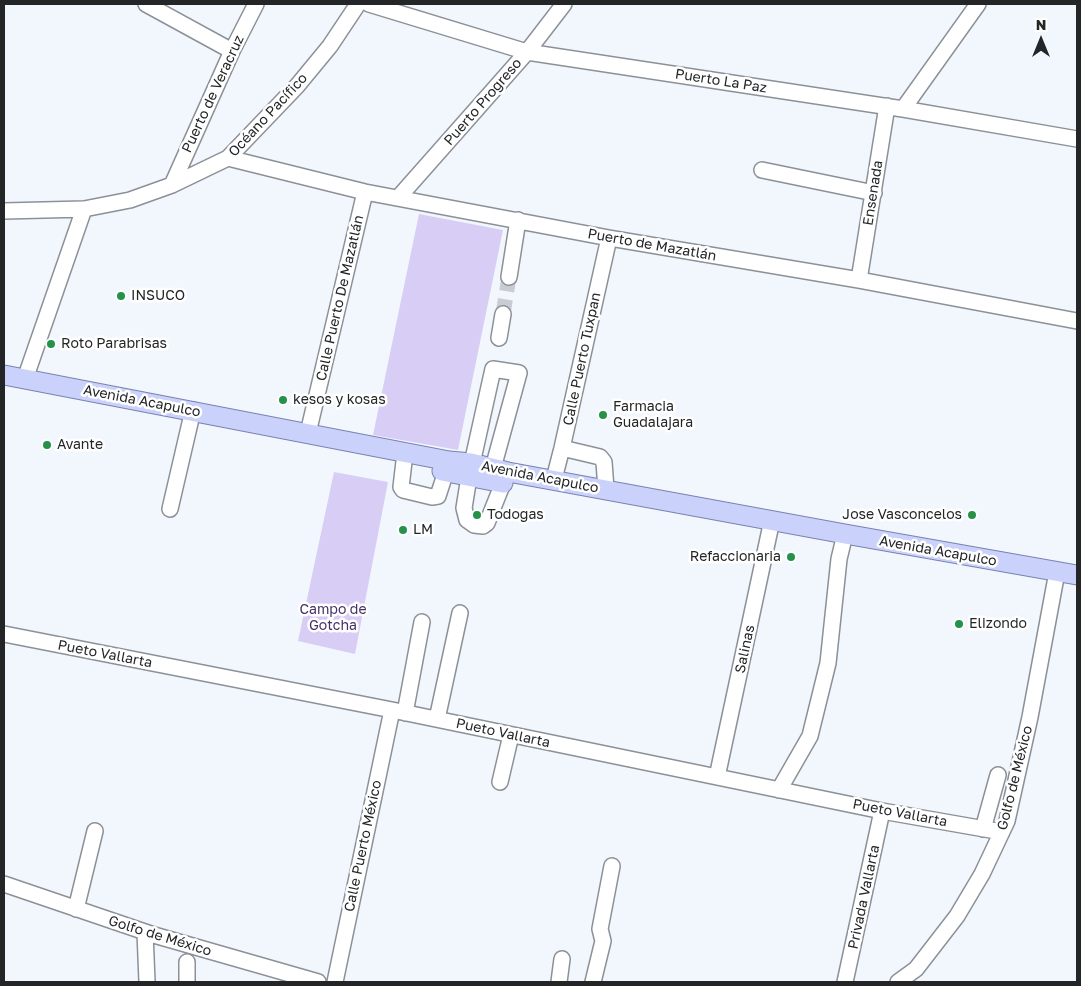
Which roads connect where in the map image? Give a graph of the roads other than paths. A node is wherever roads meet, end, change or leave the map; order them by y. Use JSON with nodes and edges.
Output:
{"nodes":[{"id":1,"x":146,"y":4,"type":"edge"},
{"id":2,"x":256,"y":4,"type":"edge"},
{"id":3,"x":358,"y":4,"type":"edge"},
{"id":4,"x":369,"y":4,"type":"edge"},
{"id":5,"x":564,"y":4,"type":"edge"},
{"id":6,"x":978,"y":4,"type":"edge"},
{"id":7,"x":232,"y":51,"type":"junction"},
{"id":8,"x":527,"y":52,"type":"junction"},
{"id":9,"x":887,"y":106,"type":"junction"},
{"id":10,"x":903,"y":109,"type":"junction"},
{"id":11,"x":1077,"y":139,"type":"edge"},
{"id":12,"x":228,"y":158,"type":"junction"},
{"id":13,"x":762,"y":170,"type":"dead end"},
{"id":14,"x":172,"y":185,"type":"junction"},
{"id":15,"x":365,"y":192,"type":"junction"},
{"id":16,"x":874,"y":193,"type":"junction"},
{"id":17,"x":398,"y":198,"type":"junction"},
{"id":18,"x":84,"y":209,"type":"junction"},
{"id":19,"x":4,"y":211,"type":"edge"},
{"id":20,"x":518,"y":220,"type":"junction"},
{"id":21,"x":609,"y":238,"type":"junction"},
{"id":22,"x":509,"y":277,"type":"tunnel mouth"},
{"id":23,"x":859,"y":280,"type":"junction"},
{"id":24,"x":503,"y":314,"type":"tunnel mouth"},
{"id":25,"x":1077,"y":321,"type":"edge"},
{"id":26,"x":499,"y":338,"type":"dead end"},
{"id":27,"x":4,"y":374,"type":"edge"},
{"id":28,"x":25,"y":379,"type":"junction"},
{"id":29,"x":4,"y":388,"type":"edge"},
{"id":30,"x":191,"y":416,"type":"junction"},
{"id":31,"x":308,"y":433,"type":"junction"},
{"id":32,"x":562,"y":448,"type":"junction"},
{"id":33,"x":405,"y":458,"type":"junction"},
{"id":34,"x":448,"y":466,"type":"junction"},
{"id":35,"x":470,"y":470,"type":"junction"},
{"id":36,"x":502,"y":474,"type":"junction"},
{"id":37,"x":554,"y":479,"type":"junction"},
{"id":38,"x":606,"y":489,"type":"junction"},
{"id":39,"x":170,"y":509,"type":"dead end"},
{"id":40,"x":771,"y":526,"type":"junction"},
{"id":41,"x":844,"y":540,"type":"junction"},
{"id":42,"x":1077,"y":575,"type":"edge"},
{"id":43,"x":1056,"y":578,"type":"junction"},
{"id":44,"x":1077,"y":587,"type":"edge"},
{"id":45,"x":460,"y":613,"type":"dead end"},
{"id":46,"x":422,"y":622,"type":"dead end"},
{"id":47,"x":4,"y":634,"type":"edge"},
{"id":48,"x":398,"y":711,"type":"junction"},
{"id":49,"x":437,"y":719,"type":"junction"},
{"id":50,"x":511,"y":735,"type":"junction"},
{"id":51,"x":998,"y":775,"type":"dead end"},
{"id":52,"x":717,"y":777,"type":"junction"},
{"id":53,"x":500,"y":782,"type":"dead end"},
{"id":54,"x":780,"y":790,"type":"junction"},
{"id":55,"x":882,"y":811,"type":"junction"},
{"id":56,"x":983,"y":828,"type":"junction"},
{"id":57,"x":95,"y":831,"type":"dead end"},
{"id":58,"x":1002,"y":832,"type":"junction"},
{"id":59,"x":612,"y":866,"type":"dead end"},
{"id":60,"x":4,"y":884,"type":"edge"},
{"id":61,"x":76,"y":909,"type":"junction"},
{"id":62,"x":145,"y":932,"type":"junction"},
{"id":63,"x":562,"y":959,"type":"dead end"},
{"id":64,"x":187,"y":962,"type":"dead end"},
{"id":65,"x":147,"y":982,"type":"edge"},
{"id":66,"x":187,"y":982,"type":"edge"},
{"id":67,"x":318,"y":982,"type":"edge"},
{"id":68,"x":335,"y":982,"type":"edge"},
{"id":69,"x":559,"y":982,"type":"edge"},
{"id":70,"x":593,"y":982,"type":"edge"},
{"id":71,"x":844,"y":982,"type":"edge"},
{"id":72,"x":898,"y":982,"type":"edge"}],
"edges":[{"from":1,"to":7,"type":"street"},
{"from":2,"to":7,"type":"street","name":"Puerto de Veracruz"},
{"from":3,"to":12,"type":"street","name":"Océano Pacífico"},
{"from":4,"to":8,"type":"street","name":"Puerto La Paz"},
{"from":5,"to":8,"type":"street","name":"Puerto Progreso"},
{"from":6,"to":10,"type":"street"},
{"from":7,"to":14,"type":"street","name":"Puerto de Veracruz"},
{"from":8,"to":9,"type":"street","name":"Puerto La Paz"},
{"from":8,"to":17,"type":"street","name":"Puerto Progreso"},
{"from":9,"to":10,"type":"street","name":"Puerto La Paz"},
{"from":9,"to":16,"type":"street","name":"Ensenada"},
{"from":10,"to":11,"type":"street","name":"Puerto La Paz"},
{"from":12,"to":14,"type":"street","name":"Océano Pacífico"},
{"from":12,"to":15,"type":"street","name":"Puerto de Mazatlán"},
{"from":13,"to":16,"type":"street"},
{"from":14,"to":18,"type":"street","name":"Océano Pacífico"},
{"from":15,"to":17,"type":"street","name":"Puerto de Mazatlán"},
{"from":15,"to":31,"type":"street","name":"Calle Puerto De Mazatlán"},
{"from":16,"to":23,"type":"street","name":"Ensenada"},
{"from":17,"to":20,"type":"street","name":"Puerto de Mazatlán"},
{"from":18,"to":19,"type":"street","name":"Océano Pacífico"},
{"from":18,"to":28,"type":"street"},
{"from":20,"to":21,"type":"street","name":"Puerto de Mazatlán"},
{"from":20,"to":22,"type":"street"},
{"from":21,"to":23,"type":"street","name":"Puerto de Mazatlán"},
{"from":21,"to":32,"type":"street","name":"Calle Puerto Tuxpan"},
{"from":23,"to":25,"type":"street","name":"Puerto de Mazatlán"},
{"from":24,"to":26,"type":"street"},
{"from":27,"to":28,"type":"main road","name":"Avenida Acapulco"},
{"from":28,"to":30,"type":"main road","name":"Avenida Acapulco"},
{"from":29,"to":30,"type":"main road","name":"Avenida Acapulco"},
{"from":30,"to":31,"type":"main road","name":"Avenida Acapulco"},
{"from":30,"to":33,"type":"main road","name":"Avenida Acapulco"},
{"from":30,"to":39,"type":"street"},
{"from":31,"to":33,"type":"main road","name":"Avenida Acapulco"},
{"from":32,"to":37,"type":"street","name":"Calle Puerto Tuxpan"},
{"from":32,"to":38,"type":"street"},
{"from":33,"to":34,"type":"main road","name":"Avenida Acapulco"},
{"from":33,"to":34,"type":"street"},
{"from":34,"to":35,"type":"main road","name":"Avenida Acapulco"},
{"from":35,"to":36,"type":"main road","name":"Avenida Acapulco"},
{"from":35,"to":36,"type":"street"},
{"from":35,"to":36,"type":"street"},
{"from":36,"to":37,"type":"main road","name":"Avenida Acapulco"},
{"from":36,"to":40,"type":"main road","name":"Avenida Acapulco"},
{"from":37,"to":38,"type":"main road","name":"Avenida Acapulco"},
{"from":38,"to":40,"type":"main road","name":"Avenida Acapulco"},
{"from":40,"to":41,"type":"main road","name":"Avenida Acapulco"},
{"from":40,"to":52,"type":"street","name":"Salinas"},
{"from":41,"to":43,"type":"main road","name":"Avenida Acapulco"},
{"from":41,"to":54,"type":"street"},
{"from":42,"to":43,"type":"main road","name":"Avenida Acapulco"},
{"from":43,"to":44,"type":"main road","name":"Avenida Acapulco"},
{"from":43,"to":58,"type":"street","name":"Golfo de México"},
{"from":45,"to":49,"type":"street"},
{"from":46,"to":48,"type":"street","name":"Calle Puerto México"},
{"from":47,"to":48,"type":"street","name":"Pueto Vallarta"},
{"from":48,"to":49,"type":"street","name":"Pueto Vallarta"},
{"from":48,"to":68,"type":"street","name":"Calle Puerto México"},
{"from":49,"to":50,"type":"street","name":"Pueto Vallarta"},
{"from":50,"to":52,"type":"street","name":"Pueto Vallarta"},
{"from":50,"to":53,"type":"street"},
{"from":51,"to":56,"type":"street"},
{"from":52,"to":54,"type":"street","name":"Pueto Vallarta"},
{"from":54,"to":55,"type":"street","name":"Pueto Vallarta"},
{"from":55,"to":56,"type":"street","name":"Pueto Vallarta"},
{"from":55,"to":71,"type":"street","name":"Privada Vallarta"},
{"from":56,"to":58,"type":"street","name":"Pueto Vallarta"},
{"from":57,"to":61,"type":"street"},
{"from":58,"to":72,"type":"street","name":"Golfo de México"},
{"from":59,"to":70,"type":"street"},
{"from":60,"to":61,"type":"street","name":"Golfo de México"},
{"from":61,"to":62,"type":"street","name":"Golfo de México"},
{"from":62,"to":65,"type":"street"},
{"from":62,"to":67,"type":"street","name":"Golfo de México"},
{"from":63,"to":69,"type":"street"},
{"from":64,"to":66,"type":"street"}]}
